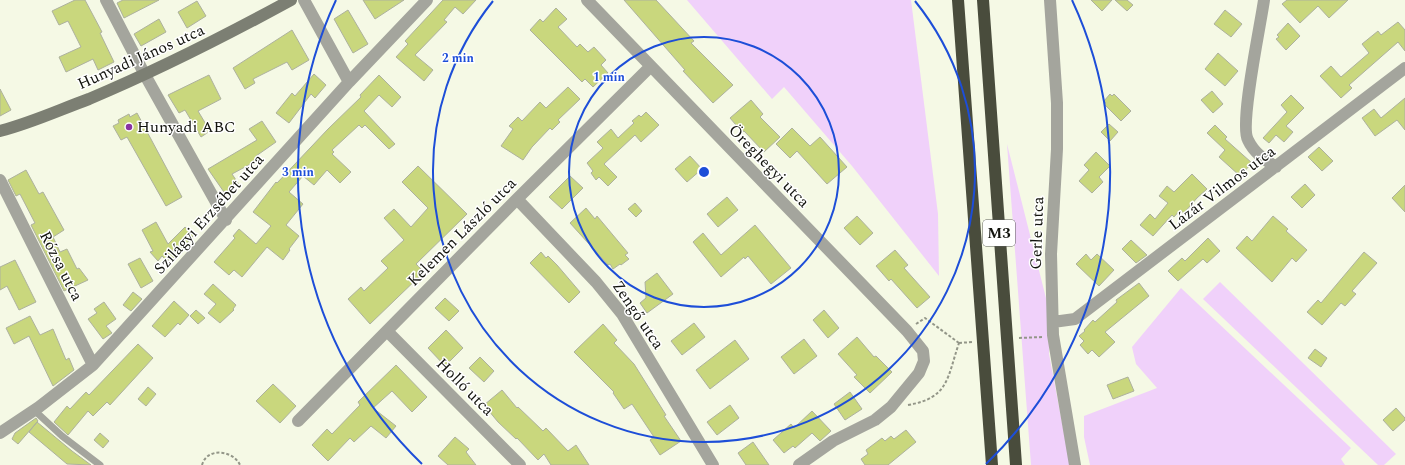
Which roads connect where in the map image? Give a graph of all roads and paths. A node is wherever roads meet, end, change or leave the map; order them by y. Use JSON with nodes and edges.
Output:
{"nodes":[{"id":1,"x":106,"y":0,"type":"edge"},
{"id":2,"x":291,"y":0,"type":"edge"},
{"id":3,"x":304,"y":0,"type":"edge"},
{"id":4,"x":427,"y":0,"type":"edge"},
{"id":5,"x":587,"y":0,"type":"edge"},
{"id":6,"x":958,"y":0,"type":"edge"},
{"id":7,"x":983,"y":0,"type":"edge"},
{"id":8,"x":1050,"y":0,"type":"edge"},
{"id":9,"x":1264,"y":0,"type":"edge"},
{"id":10,"x":650,"y":67,"type":"junction"},
{"id":11,"x":1405,"y":68,"type":"edge"},
{"id":12,"x":145,"y":75,"type":"junction"},
{"id":13,"x":349,"y":82,"type":"junction"},
{"id":14,"x":0,"y":131,"type":"edge"},
{"id":15,"x":1276,"y":167,"type":"junction"},
{"id":16,"x":0,"y":180,"type":"edge"},
{"id":17,"x":517,"y":198,"type":"junction"},
{"id":18,"x":226,"y":220,"type":"junction"},
{"id":19,"x":925,"y":318,"type":"dead end"},
{"id":20,"x":1053,"y":322,"type":"junction"},
{"id":21,"x":387,"y":330,"type":"junction"},
{"id":22,"x":93,"y":365,"type":"junction"},
{"id":23,"x":891,"y":406,"type":"junction"},
{"id":24,"x":34,"y":410,"type":"junction"},
{"id":25,"x":298,"y":421,"type":"dead end"},
{"id":26,"x":0,"y":433,"type":"edge"},
{"id":27,"x":100,"y":465,"type":"edge"},
{"id":28,"x":202,"y":465,"type":"edge"},
{"id":29,"x":240,"y":465,"type":"edge"},
{"id":30,"x":520,"y":465,"type":"edge"},
{"id":31,"x":713,"y":465,"type":"edge"},
{"id":32,"x":799,"y":465,"type":"edge"},
{"id":33,"x":992,"y":465,"type":"edge"},
{"id":34,"x":1016,"y":465,"type":"edge"},
{"id":35,"x":1075,"y":465,"type":"edge"}],
"edges":[{"from":1,"to":12,"type":"street"},
{"from":2,"to":12,"type":"street","name":"Hunyadi János utca"},
{"from":3,"to":13,"type":"street"},
{"from":4,"to":13,"type":"street","name":"Szilágyi Erzsébet utca"},
{"from":5,"to":10,"type":"street","name":"Öreghegyi utca"},
{"from":6,"to":33,"type":"highway","number":"M3"},
{"from":7,"to":34,"type":"highway","number":"M3"},
{"from":8,"to":20,"type":"street","name":"Gerle utca"},
{"from":9,"to":15,"type":"street"},
{"from":10,"to":17,"type":"street","name":"Kelemen László utca"},
{"from":10,"to":23,"type":"street","name":"Öreghegyi utca"},
{"from":11,"to":15,"type":"street","name":"Lázár Vilmos utca"},
{"from":12,"to":14,"type":"street","name":"Hunyadi János utca"},
{"from":12,"to":18,"type":"street"},
{"from":13,"to":18,"type":"street","name":"Szilágyi Erzsébet utca"},
{"from":15,"to":20,"type":"street","name":"Lázár Vilmos utca"},
{"from":16,"to":22,"type":"street","name":"Rózsa utca"},
{"from":17,"to":21,"type":"street","name":"Kelemen László utca"},
{"from":17,"to":31,"type":"street","name":"Zengő utca"},
{"from":18,"to":22,"type":"street","name":"Szilágyi Erzsébet utca"},
{"from":19,"to":23,"type":"path"},
{"from":20,"to":35,"type":"street","name":"Gerle utca"},
{"from":21,"to":25,"type":"street","name":"Kelemen László utca"},
{"from":21,"to":30,"type":"street","name":"Holló utca"},
{"from":22,"to":24,"type":"street","name":"Szilágyi Erzsébet utca"},
{"from":23,"to":32,"type":"street"},
{"from":24,"to":26,"type":"street","name":"Szilágyi Erzsébet utca"},
{"from":24,"to":27,"type":"lane"},
{"from":28,"to":29,"type":"path"}]}
